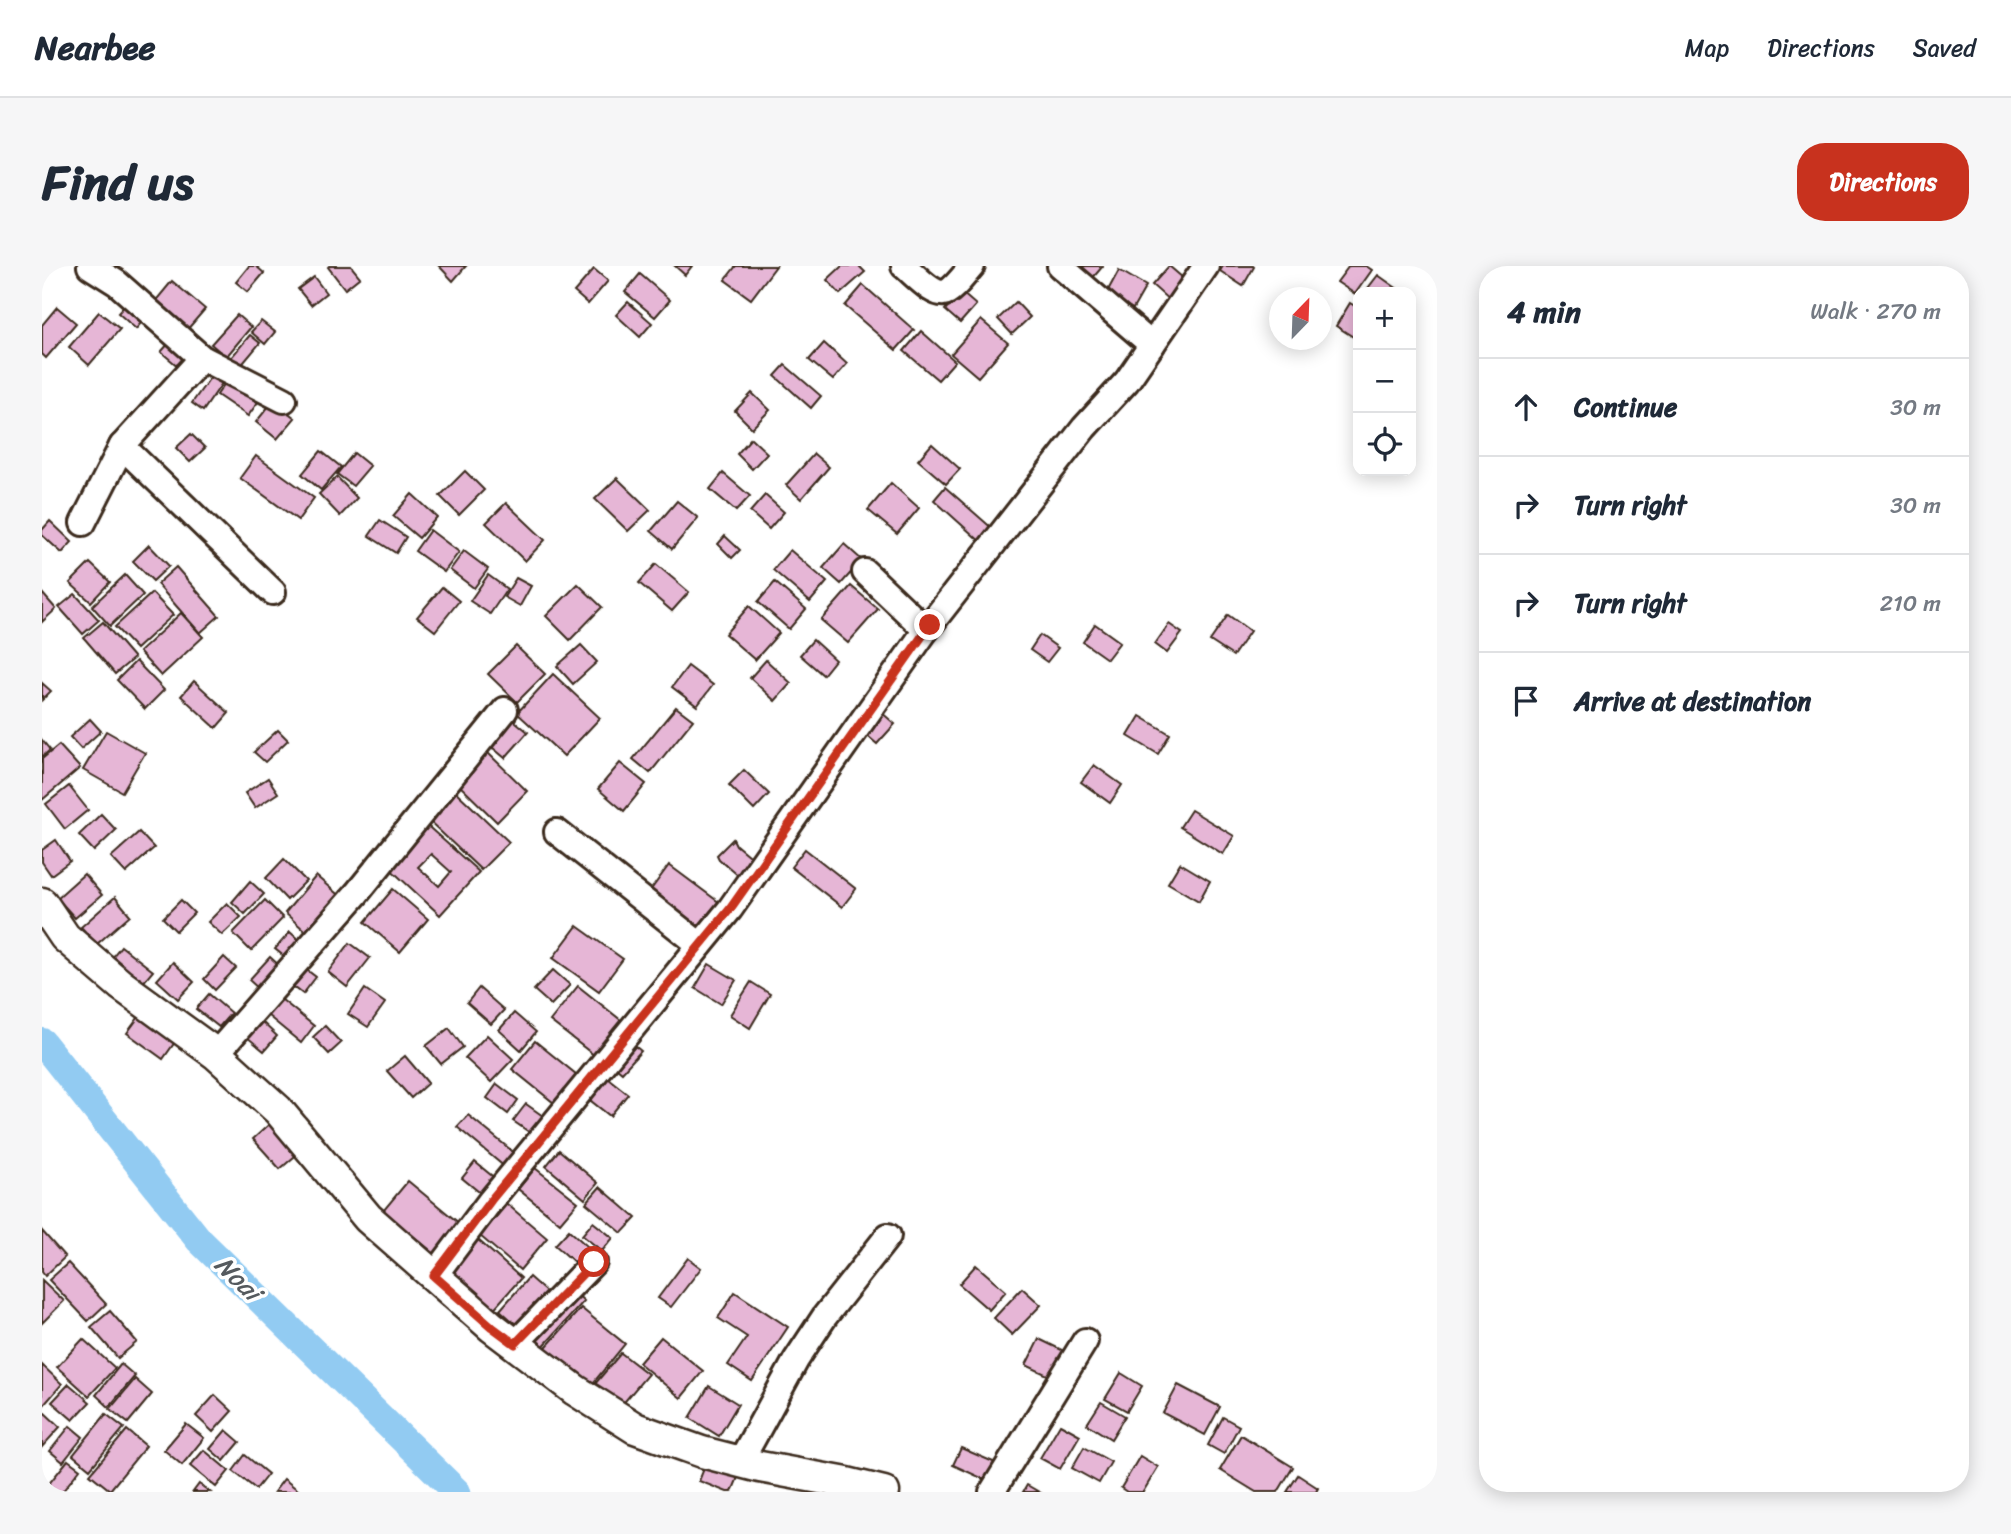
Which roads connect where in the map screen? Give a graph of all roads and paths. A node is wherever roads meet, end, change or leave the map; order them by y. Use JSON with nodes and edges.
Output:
{"nodes":[{"id":1,"x":90,"y":266,"type":"edge"},
{"id":2,"x":904,"y":266,"type":"edge"},
{"id":3,"x":972,"y":266,"type":"edge"},
{"id":4,"x":1060,"y":266,"type":"edge"},
{"id":5,"x":1206,"y":266,"type":"edge"},
{"id":6,"x":1152,"y":345,"type":"junction"},
{"id":7,"x":202,"y":358,"type":"junction"},
{"id":8,"x":284,"y":400,"type":"dead end"},
{"id":9,"x":122,"y":446,"type":"junction"},
{"id":10,"x":83,"y":523,"type":"dead end"},
{"id":11,"x":865,"y":572,"type":"dead end"},
{"id":12,"x":273,"y":592,"type":"dead end"},
{"id":13,"x":926,"y":630,"type":"junction"},
{"id":14,"x":505,"y":710,"type":"dead end"},
{"id":15,"x":557,"y":832,"type":"dead end"},
{"id":16,"x":42,"y":903,"type":"edge"},
{"id":17,"x":700,"y":945,"type":"junction"},
{"id":18,"x":216,"y":1054,"type":"junction"},
{"id":19,"x":888,"y":1236,"type":"dead end"},
{"id":20,"x":594,"y":1262,"type":"dead end"},
{"id":21,"x":434,"y":1276,"type":"junction"},
{"id":22,"x":1085,"y":1341,"type":"dead end"},
{"id":23,"x":515,"y":1344,"type":"junction"},
{"id":24,"x":740,"y":1462,"type":"junction"},
{"id":25,"x":884,"y":1492,"type":"edge"},
{"id":26,"x":992,"y":1492,"type":"edge"}],
"edges":[{"from":1,"to":7,"type":"street"},
{"from":2,"to":3,"type":"street"},
{"from":4,"to":6,"type":"street"},
{"from":5,"to":6,"type":"street"},
{"from":6,"to":13,"type":"street"},
{"from":7,"to":8,"type":"street"},
{"from":7,"to":9,"type":"street"},
{"from":9,"to":10,"type":"street"},
{"from":9,"to":12,"type":"street"},
{"from":11,"to":13,"type":"street"},
{"from":13,"to":17,"type":"street"},
{"from":14,"to":18,"type":"street"},
{"from":15,"to":17,"type":"street"},
{"from":16,"to":18,"type":"street"},
{"from":17,"to":21,"type":"street"},
{"from":18,"to":21,"type":"street"},
{"from":19,"to":24,"type":"street"},
{"from":20,"to":23,"type":"street"},
{"from":21,"to":23,"type":"street"},
{"from":22,"to":26,"type":"street"},
{"from":23,"to":24,"type":"street"},
{"from":24,"to":25,"type":"street"}]}
